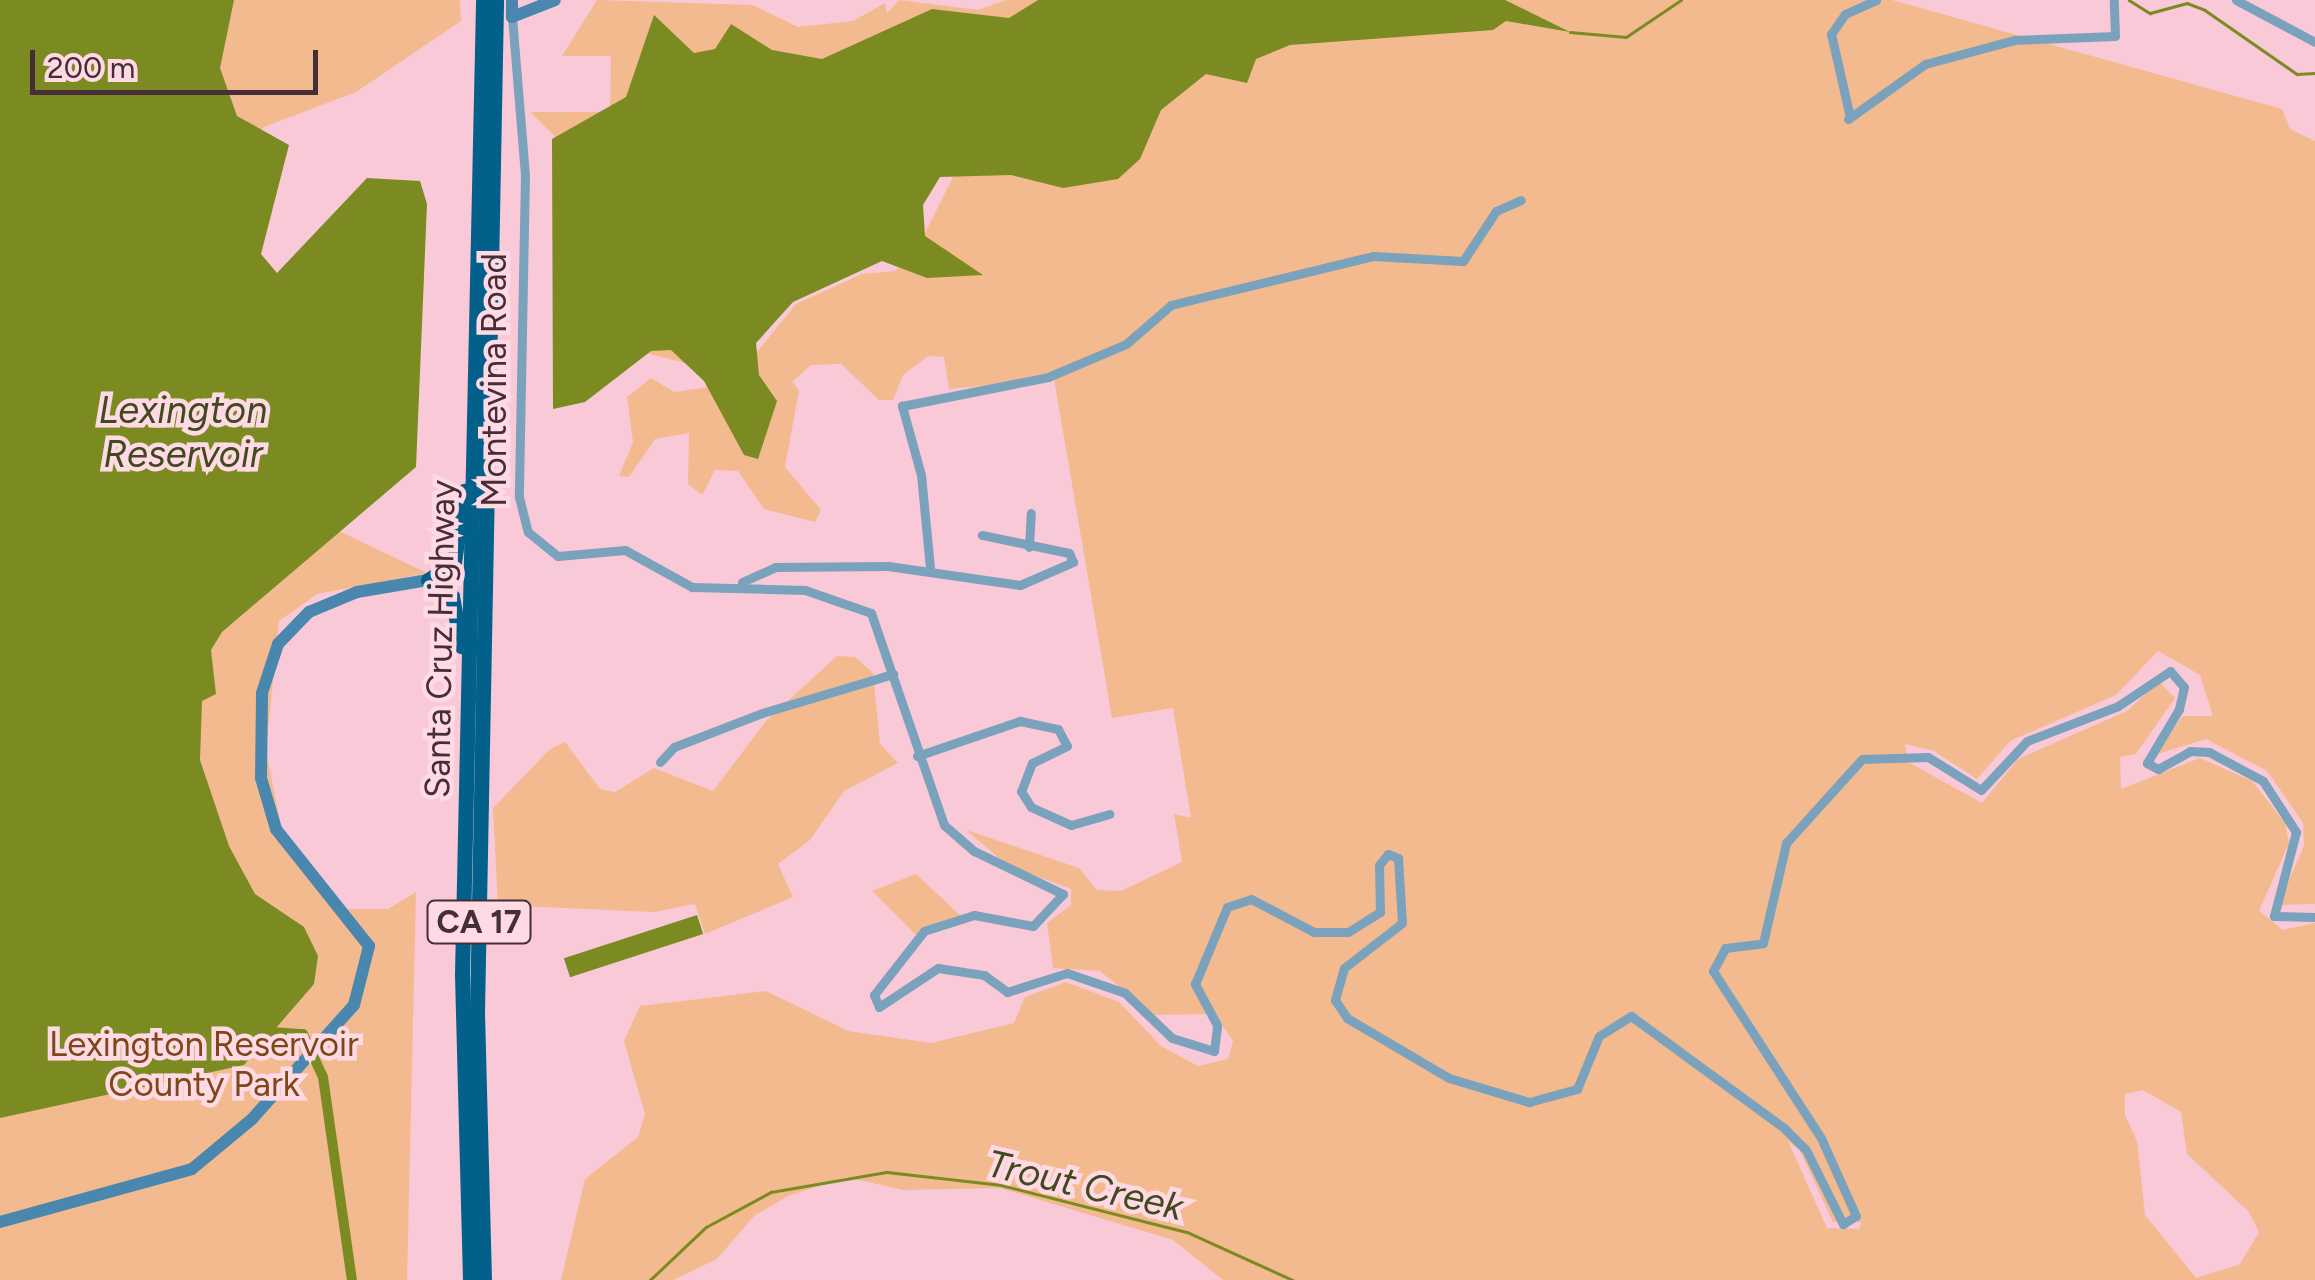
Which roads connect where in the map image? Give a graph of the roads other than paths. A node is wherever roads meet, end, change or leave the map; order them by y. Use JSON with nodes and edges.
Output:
{"nodes":[{"id":1,"x":483,"y":0,"type":"edge"},
{"id":2,"x":496,"y":0,"type":"edge"},
{"id":3,"x":512,"y":0,"type":"edge"},
{"id":4,"x":555,"y":0,"type":"edge"},
{"id":5,"x":1876,"y":0,"type":"edge"},
{"id":6,"x":2114,"y":0,"type":"edge"},
{"id":7,"x":2236,"y":0,"type":"edge"},
{"id":8,"x":512,"y":17,"type":"junction"},
{"id":9,"x":2315,"y":42,"type":"edge"},
{"id":10,"x":1521,"y":200,"type":"dead end"},
{"id":11,"x":476,"y":375,"type":"junction"},
{"id":12,"x":1031,"y":513,"type":"dead end"},
{"id":13,"x":982,"y":536,"type":"dead end"},
{"id":14,"x":1029,"y":547,"type":"junction"},
{"id":15,"x":930,"y":568,"type":"junction"},
{"id":16,"x":428,"y":580,"type":"junction"},
{"id":17,"x":742,"y":582,"type":"junction"},
{"id":18,"x":893,"y":674,"type":"junction"},
{"id":19,"x":467,"y":725,"type":"junction"},
{"id":20,"x":917,"y":756,"type":"junction"},
{"id":21,"x":660,"y":762,"type":"dead end"},
{"id":22,"x":1109,"y":814,"type":"dead end"},
{"id":23,"x":2315,"y":917,"type":"edge"},
{"id":24,"x":0,"y":1222,"type":"edge"},
{"id":25,"x":470,"y":1280,"type":"edge"},
{"id":26,"x":484,"y":1280,"type":"edge"}],
"edges":[{"from":1,"to":11,"type":"highway","name":"Santa Cruz Highway","number":"CA 17"},
{"from":2,"to":26,"type":"highway","name":"Santa Cruz Highway","number":"CA 17"},
{"from":3,"to":8,"type":"street","name":"Montevina Road"},
{"from":4,"to":8,"type":"street"},
{"from":5,"to":6,"type":"street"},
{"from":7,"to":9,"type":"street"},
{"from":8,"to":17,"type":"street","name":"Montevina Road"},
{"from":10,"to":15,"type":"street"},
{"from":11,"to":16,"type":"highway"},
{"from":11,"to":19,"type":"highway","name":"Santa Cruz Highway","number":"CA 17"},
{"from":12,"to":14,"type":"street"},
{"from":13,"to":14,"type":"street"},
{"from":14,"to":15,"type":"street"},
{"from":15,"to":17,"type":"street"},
{"from":16,"to":19,"type":"highway"},
{"from":16,"to":24,"type":"street"},
{"from":17,"to":18,"type":"street","name":"Montevina Road"},
{"from":18,"to":20,"type":"street","name":"Montevina Road"},
{"from":18,"to":21,"type":"street"},
{"from":19,"to":25,"type":"highway","name":"Santa Cruz Highway","number":"CA 17"},
{"from":20,"to":22,"type":"street"},
{"from":20,"to":23,"type":"street","name":"Montevina Road"}]}
